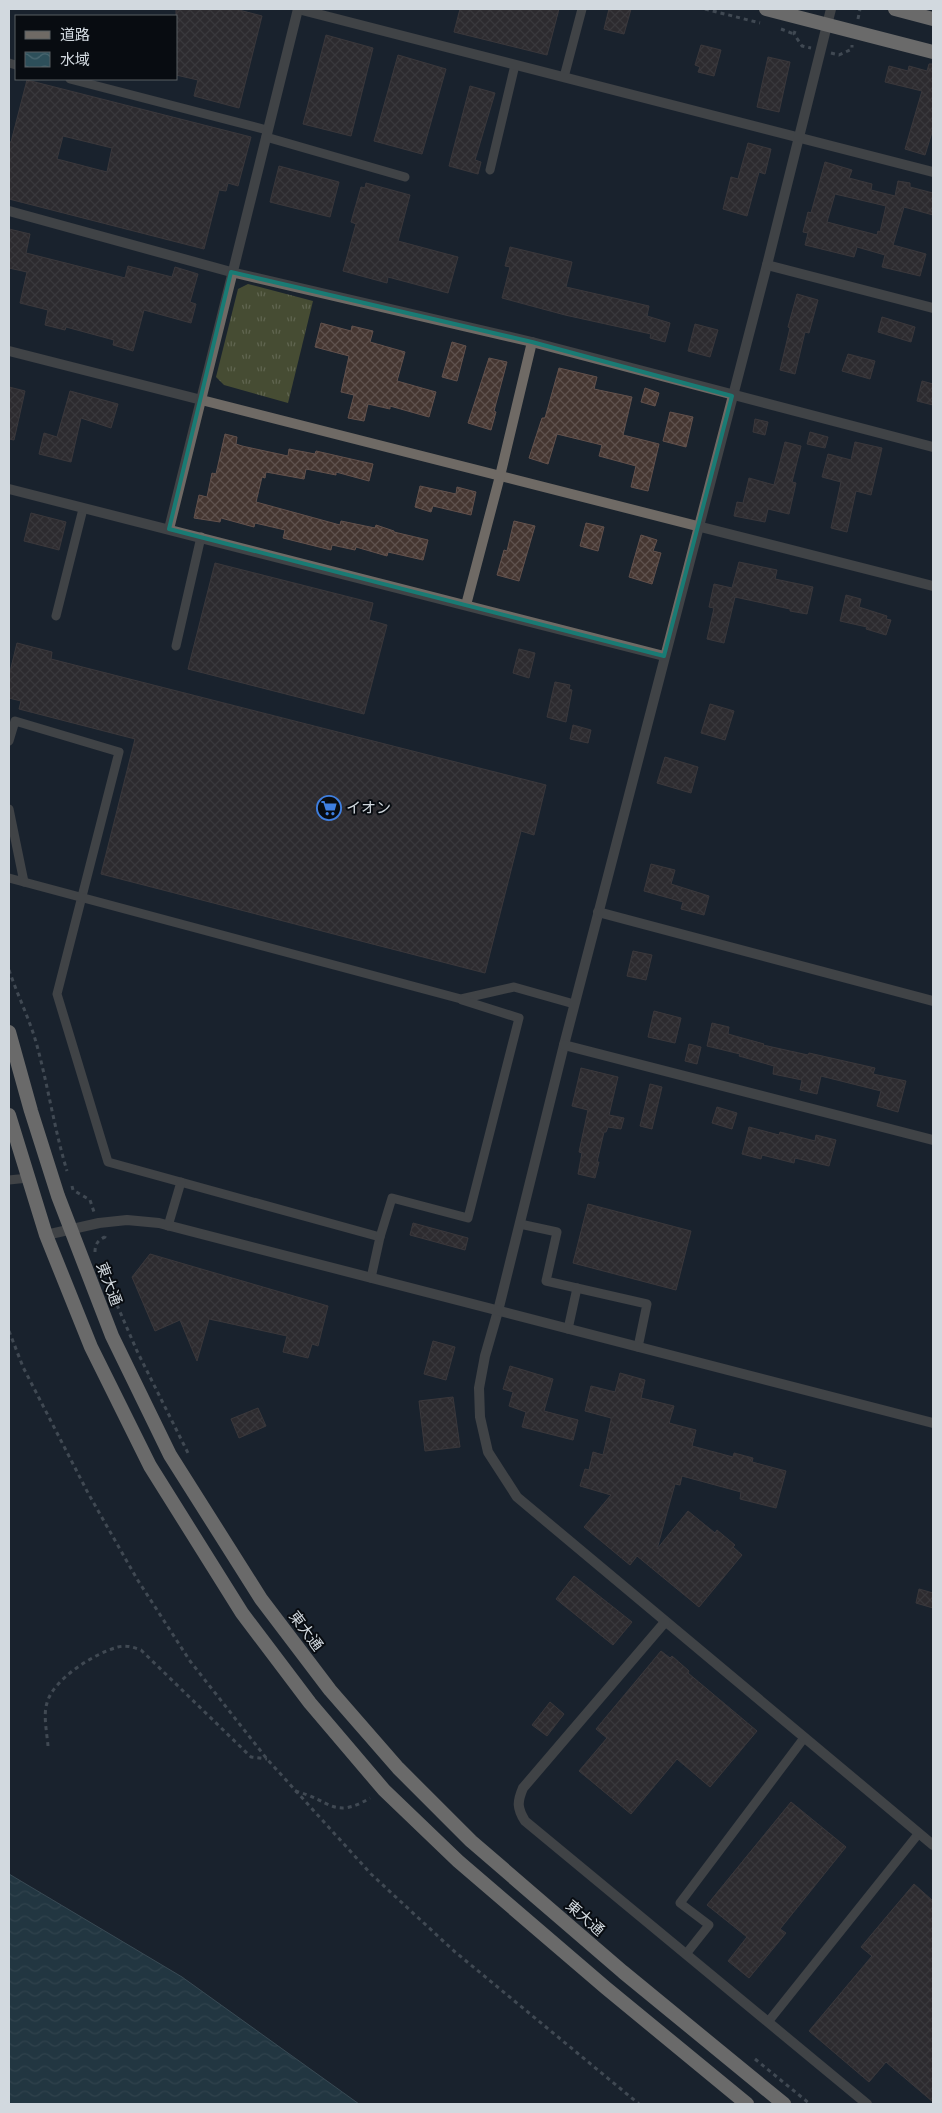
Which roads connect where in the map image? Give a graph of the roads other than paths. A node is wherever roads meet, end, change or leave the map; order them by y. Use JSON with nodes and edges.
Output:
{"nodes":[{"id":1,"x":298,"y":9,"type":"edge"},
{"id":2,"x":582,"y":9,"type":"edge"},
{"id":3,"x":766,"y":9,"type":"edge"},
{"id":4,"x":831,"y":9,"type":"edge"},
{"id":5,"x":895,"y":9,"type":"edge"},
{"id":6,"x":933,"y":19,"type":"edge"},
{"id":7,"x":826,"y":25,"type":"junction"},
{"id":8,"x":933,"y":52,"type":"edge"},
{"id":9,"x":515,"y":65,"type":"junction"},
{"id":10,"x":564,"y":77,"type":"junction"},
{"id":11,"x":74,"y":80,"type":"edge"},
{"id":12,"x":266,"y":133,"type":"junction"},
{"id":13,"x":799,"y":137,"type":"junction"},
{"id":14,"x":490,"y":170,"type":"dead end"},
{"id":15,"x":933,"y":172,"type":"edge"},
{"id":16,"x":405,"y":177,"type":"dead end"},
{"id":17,"x":9,"y":211,"type":"edge"},
{"id":18,"x":767,"y":265,"type":"junction"},
{"id":19,"x":231,"y":272,"type":"junction"},
{"id":20,"x":933,"y":308,"type":"edge"},
{"id":21,"x":532,"y":342,"type":"junction"},
{"id":22,"x":9,"y":351,"type":"edge"},
{"id":23,"x":732,"y":396,"type":"junction"},
{"id":24,"x":200,"y":398,"type":"junction"},
{"id":25,"x":933,"y":447,"type":"edge"},
{"id":26,"x":500,"y":476,"type":"junction"},
{"id":27,"x":9,"y":489,"type":"edge"},
{"id":28,"x":83,"y":509,"type":"junction"},
{"id":29,"x":698,"y":526,"type":"junction"},
{"id":30,"x":168,"y":529,"type":"junction"},
{"id":31,"x":201,"y":537,"type":"junction"},
{"id":32,"x":933,"y":586,"type":"edge"},
{"id":33,"x":466,"y":605,"type":"junction"},
{"id":34,"x":56,"y":616,"type":"dead end"},
{"id":35,"x":176,"y":646,"type":"dead end"},
{"id":36,"x":664,"y":656,"type":"junction"},
{"id":37,"x":9,"y":741,"type":"edge"},
{"id":38,"x":9,"y":809,"type":"edge"},
{"id":39,"x":9,"y":878,"type":"edge"},
{"id":40,"x":24,"y":882,"type":"junction"},
{"id":41,"x":82,"y":897,"type":"junction"},
{"id":42,"x":598,"y":912,"type":"junction"},
{"id":43,"x":462,"y":1000,"type":"junction"},
{"id":44,"x":933,"y":1001,"type":"edge"},
{"id":45,"x":574,"y":1004,"type":"junction"},
{"id":46,"x":9,"y":1032,"type":"edge"},
{"id":47,"x":564,"y":1044,"type":"junction"},
{"id":48,"x":9,"y":1114,"type":"edge"},
{"id":49,"x":933,"y":1140,"type":"edge"},
{"id":50,"x":28,"y":1178,"type":"junction"},
{"id":51,"x":9,"y":1180,"type":"edge"},
{"id":52,"x":181,"y":1182,"type":"junction"},
{"id":53,"x":520,"y":1224,"type":"junction"},
{"id":54,"x":168,"y":1226,"type":"junction"},
{"id":55,"x":70,"y":1229,"type":"junction"},
{"id":56,"x":46,"y":1235,"type":"junction"},
{"id":57,"x":380,"y":1237,"type":"junction"},
{"id":58,"x":371,"y":1278,"type":"junction"},
{"id":59,"x":577,"y":1288,"type":"junction"},
{"id":60,"x":498,"y":1311,"type":"junction"},
{"id":61,"x":568,"y":1329,"type":"junction"},
{"id":62,"x":638,"y":1347,"type":"junction"},
{"id":63,"x":933,"y":1423,"type":"edge"},
{"id":64,"x":665,"y":1622,"type":"junction"},
{"id":65,"x":804,"y":1738,"type":"junction"},
{"id":66,"x":918,"y":1833,"type":"junction"},
{"id":67,"x":933,"y":1846,"type":"edge"},
{"id":68,"x":686,"y":1954,"type":"junction"},
{"id":69,"x":768,"y":2022,"type":"junction"},
{"id":70,"x":747,"y":2104,"type":"edge"},
{"id":71,"x":784,"y":2104,"type":"edge"},
{"id":72,"x":866,"y":2104,"type":"edge"}],
"edges":[{"from":1,"to":9,"type":"street"},
{"from":1,"to":12,"type":"street"},
{"from":2,"to":10,"type":"lane"},
{"from":3,"to":7,"type":"highway"},
{"from":4,"to":7,"type":"street"},
{"from":5,"to":6,"type":"highway"},
{"from":7,"to":8,"type":"highway"},
{"from":7,"to":13,"type":"street"},
{"from":9,"to":10,"type":"street"},
{"from":9,"to":14,"type":"lane"},
{"from":10,"to":13,"type":"street"},
{"from":11,"to":12,"type":"lane"},
{"from":12,"to":16,"type":"lane"},
{"from":12,"to":19,"type":"street"},
{"from":13,"to":15,"type":"street"},
{"from":13,"to":18,"type":"street"},
{"from":17,"to":19,"type":"street"},
{"from":18,"to":20,"type":"street"},
{"from":18,"to":23,"type":"street"},
{"from":19,"to":21,"type":"street"},
{"from":19,"to":24,"type":"street"},
{"from":21,"to":23,"type":"street"},
{"from":21,"to":26,"type":"street"},
{"from":22,"to":24,"type":"street"},
{"from":23,"to":25,"type":"street"},
{"from":23,"to":29,"type":"street"},
{"from":24,"to":26,"type":"street"},
{"from":24,"to":30,"type":"street"},
{"from":26,"to":29,"type":"street"},
{"from":26,"to":33,"type":"street"},
{"from":27,"to":28,"type":"street"},
{"from":28,"to":30,"type":"street"},
{"from":28,"to":34,"type":"lane"},
{"from":29,"to":32,"type":"street"},
{"from":29,"to":36,"type":"street"},
{"from":30,"to":31,"type":"street"},
{"from":31,"to":33,"type":"street"},
{"from":31,"to":35,"type":"lane"},
{"from":33,"to":36,"type":"street"},
{"from":36,"to":42,"type":"street"},
{"from":37,"to":41,"type":"lane"},
{"from":38,"to":40,"type":"lane"},
{"from":39,"to":40,"type":"lane"},
{"from":40,"to":41,"type":"lane"},
{"from":41,"to":43,"type":"lane"},
{"from":41,"to":52,"type":"lane"},
{"from":42,"to":44,"type":"street"},
{"from":42,"to":45,"type":"street"},
{"from":43,"to":45,"type":"lane"},
{"from":43,"to":57,"type":"lane"},
{"from":45,"to":47,"type":"street"},
{"from":46,"to":55,"type":"highway","name":"東大通"},
{"from":47,"to":49,"type":"street"},
{"from":47,"to":53,"type":"street"},
{"from":48,"to":50,"type":"highway"},
{"from":50,"to":51,"type":"lane"},
{"from":50,"to":56,"type":"highway"},
{"from":52,"to":54,"type":"lane"},
{"from":52,"to":57,"type":"lane"},
{"from":53,"to":59,"type":"lane"},
{"from":53,"to":60,"type":"street"},
{"from":54,"to":55,"type":"street"},
{"from":54,"to":58,"type":"street"},
{"from":55,"to":56,"type":"street"},
{"from":55,"to":71,"type":"highway","name":"東大通"},
{"from":56,"to":70,"type":"highway"},
{"from":57,"to":58,"type":"lane"},
{"from":58,"to":60,"type":"street"},
{"from":59,"to":61,"type":"lane"},
{"from":59,"to":62,"type":"lane"},
{"from":60,"to":61,"type":"street"},
{"from":60,"to":64,"type":"street"},
{"from":61,"to":62,"type":"street"},
{"from":62,"to":63,"type":"street"},
{"from":64,"to":65,"type":"street"},
{"from":64,"to":68,"type":"street"},
{"from":65,"to":66,"type":"street"},
{"from":65,"to":68,"type":"lane"},
{"from":66,"to":67,"type":"street"},
{"from":66,"to":69,"type":"lane"},
{"from":68,"to":69,"type":"street"},
{"from":69,"to":72,"type":"street"}]}
